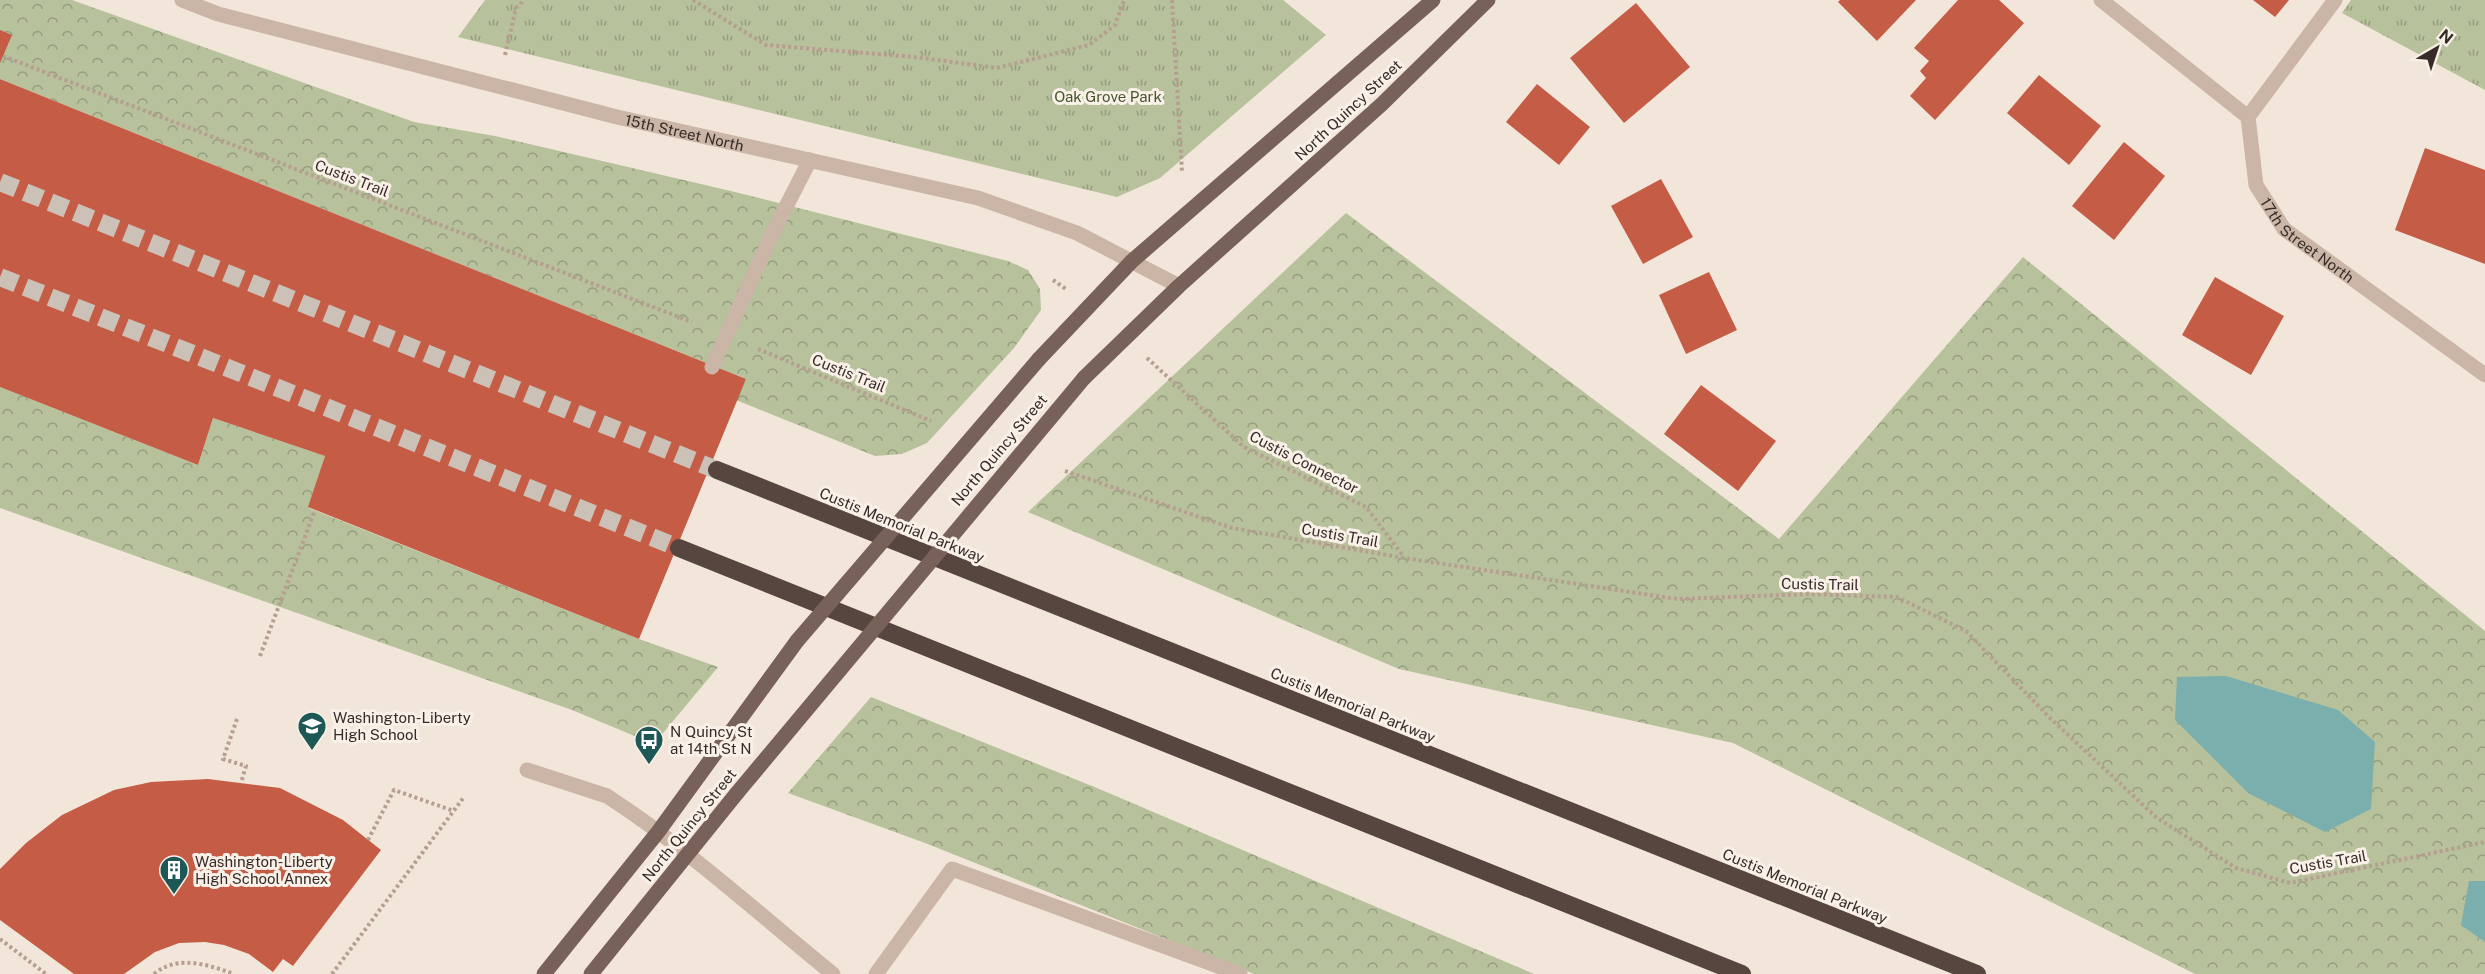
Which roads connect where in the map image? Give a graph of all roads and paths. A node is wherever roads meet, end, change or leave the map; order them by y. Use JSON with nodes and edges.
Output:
{"nodes":[{"id":1,"x":182,"y":0,"type":"edge"},
{"id":2,"x":524,"y":0,"type":"edge"},
{"id":3,"x":693,"y":0,"type":"edge"},
{"id":4,"x":1124,"y":0,"type":"edge"},
{"id":5,"x":1172,"y":0,"type":"edge"},
{"id":6,"x":1432,"y":0,"type":"edge"},
{"id":7,"x":1488,"y":0,"type":"edge"},
{"id":8,"x":2101,"y":0,"type":"edge"},
{"id":9,"x":2335,"y":0,"type":"edge"},
{"id":10,"x":505,"y":55,"type":"dead end"},
{"id":11,"x":3,"y":56,"type":"dead end"},
{"id":12,"x":2248,"y":117,"type":"junction"},
{"id":13,"x":810,"y":159,"type":"junction"},
{"id":14,"x":1182,"y":172,"type":"dead end"},
{"id":15,"x":1132,"y":261,"type":"junction"},
{"id":16,"x":1179,"y":286,"type":"junction"},
{"id":17,"x":692,"y":322,"type":"dead end"},
{"id":18,"x":758,"y":349,"type":"dead end"},
{"id":19,"x":712,"y":367,"type":"dead end"},
{"id":20,"x":1159,"y":369,"type":"dead end"},
{"id":21,"x":2485,"y":375,"type":"edge"},
{"id":22,"x":931,"y":421,"type":"dead end"},
{"id":23,"x":717,"y":471,"type":"tunnel mouth"},
{"id":24,"x":1065,"y":471,"type":"dead end"},
{"id":25,"x":315,"y":510,"type":"dead end"},
{"id":26,"x":679,"y":548,"type":"tunnel mouth"},
{"id":27,"x":1404,"y":558,"type":"junction"},
{"id":28,"x":260,"y":656,"type":"dead end"},
{"id":29,"x":237,"y":719,"type":"dead end"},
{"id":30,"x":527,"y":770,"type":"dead end"},
{"id":31,"x":241,"y":783,"type":"dead end"},
{"id":32,"x":464,"y":797,"type":"dead end"},
{"id":33,"x":454,"y":811,"type":"junction"},
{"id":34,"x":658,"y":832,"type":"junction"},
{"id":35,"x":368,"y":840,"type":"dead end"},
{"id":36,"x":2485,"y":842,"type":"edge"},
{"id":37,"x":687,"y":855,"type":"junction"},
{"id":38,"x":0,"y":939,"type":"edge"},
{"id":39,"x":46,"y":974,"type":"edge"},
{"id":40,"x":154,"y":974,"type":"edge"},
{"id":41,"x":234,"y":974,"type":"edge"},
{"id":42,"x":332,"y":974,"type":"edge"},
{"id":43,"x":544,"y":974,"type":"edge"},
{"id":44,"x":591,"y":974,"type":"edge"},
{"id":45,"x":833,"y":974,"type":"edge"},
{"id":46,"x":876,"y":974,"type":"edge"},
{"id":47,"x":1239,"y":974,"type":"edge"},
{"id":48,"x":1742,"y":974,"type":"edge"},
{"id":49,"x":1977,"y":974,"type":"edge"}],
"edges":[{"from":1,"to":13,"type":"street","name":"15th Street North"},
{"from":2,"to":10,"type":"path"},
{"from":3,"to":4,"type":"path"},
{"from":5,"to":14,"type":"path"},
{"from":6,"to":15,"type":"main road","name":"North Quincy Street"},
{"from":7,"to":16,"type":"main road","name":"North Quincy Street"},
{"from":8,"to":12,"type":"street"},
{"from":9,"to":12,"type":"street"},
{"from":11,"to":17,"type":"path","name":"Custis Trail"},
{"from":12,"to":21,"type":"street","name":"17th Street North"},
{"from":13,"to":15,"type":"street","name":"15th Street North"},
{"from":13,"to":19,"type":"street","bridge":true},
{"from":15,"to":16,"type":"street","name":"15th Street North"},
{"from":15,"to":34,"type":"main road","name":"North Quincy Street","bridge":true},
{"from":16,"to":37,"type":"main road","name":"North Quincy Street","bridge":true},
{"from":18,"to":22,"type":"path","name":"Custis Trail"},
{"from":20,"to":27,"type":"path","name":"Custis Connector"},
{"from":23,"to":49,"type":"highway","name":"Custis Memorial Parkway"},
{"from":24,"to":27,"type":"path","name":"Custis Trail"},
{"from":25,"to":28,"type":"path"},
{"from":26,"to":48,"type":"highway"},
{"from":27,"to":36,"type":"path","name":"Custis Trail"},
{"from":29,"to":31,"type":"path"},
{"from":30,"to":34,"type":"street"},
{"from":32,"to":33,"type":"path"},
{"from":33,"to":35,"type":"path"},
{"from":33,"to":42,"type":"path"},
{"from":34,"to":37,"type":"street"},
{"from":34,"to":43,"type":"main road","name":"North Quincy Street"},
{"from":37,"to":44,"type":"main road","name":"North Quincy Street"},
{"from":37,"to":45,"type":"street"},
{"from":38,"to":39,"type":"path"},
{"from":40,"to":41,"type":"path"},
{"from":46,"to":47,"type":"street"}]}
